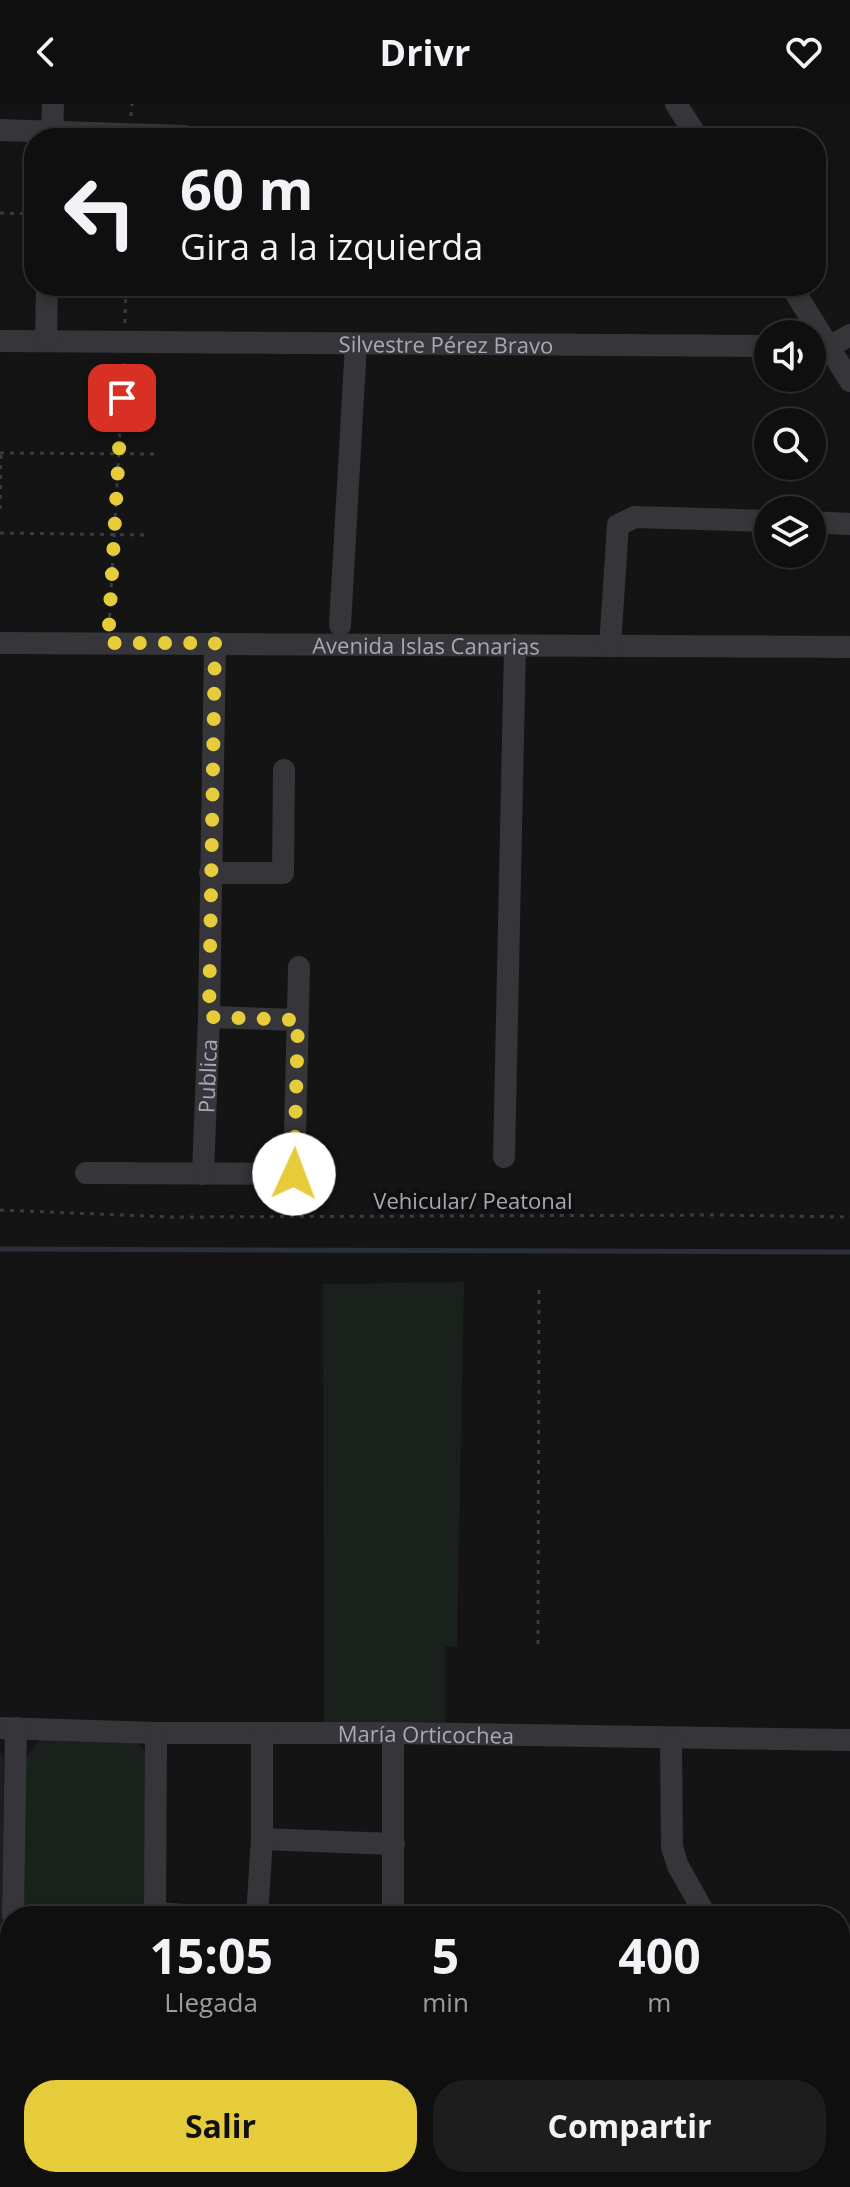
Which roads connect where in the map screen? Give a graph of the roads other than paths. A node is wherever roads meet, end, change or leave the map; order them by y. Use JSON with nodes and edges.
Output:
{"nodes":[{"id":1,"x":53,"y":104,"type":"edge"},
{"id":2,"x":676,"y":104,"type":"edge"},
{"id":3,"x":52,"y":128,"type":"edge"},
{"id":4,"x":692,"y":128,"type":"edge"},
{"id":5,"x":0,"y":130,"type":"edge"},
{"id":6,"x":24,"y":132,"type":"edge"},
{"id":7,"x":47,"y":296,"type":"edge"},
{"id":8,"x":796,"y":296,"type":"edge"},
{"id":9,"x":808,"y":320,"type":"edge"},
{"id":10,"x":850,"y":335,"type":"edge"},
{"id":11,"x":0,"y":341,"type":"edge"},
{"id":12,"x":46,"y":341,"type":"junction"},
{"id":13,"x":356,"y":344,"type":"junction"},
{"id":14,"x":826,"y":345,"type":"edge"},
{"id":15,"x":754,"y":346,"type":"edge"},
{"id":16,"x":826,"y":353,"type":"edge"},
{"id":17,"x":850,"y":381,"type":"edge"},
{"id":18,"x":754,"y":521,"type":"edge"},
{"id":19,"x":826,"y":523,"type":"edge"},
{"id":20,"x":850,"y":524,"type":"edge"},
{"id":21,"x":340,"y":625,"type":"dead end"},
{"id":22,"x":0,"y":643,"type":"edge"},
{"id":23,"x":215,"y":643,"type":"junction"},
{"id":24,"x":515,"y":645,"type":"junction"},
{"id":25,"x":610,"y":646,"type":"junction"},
{"id":26,"x":850,"y":647,"type":"edge"},
{"id":27,"x":284,"y":770,"type":"dead end"},
{"id":28,"x":210,"y":873,"type":"junction"},
{"id":29,"x":299,"y":967,"type":"dead end"},
{"id":30,"x":209,"y":1017,"type":"junction"},
{"id":31,"x":298,"y":1020,"type":"junction"},
{"id":32,"x":504,"y":1157,"type":"dead end"},
{"id":33,"x":86,"y":1173,"type":"dead end"},
{"id":34,"x":203,"y":1174,"type":"junction"},
{"id":35,"x":294,"y":1174,"type":"junction"},
{"id":36,"x":321,"y":1174,"type":"dead end"},
{"id":37,"x":8,"y":1728,"type":"edge"},
{"id":38,"x":156,"y":1733,"type":"junction"},
{"id":39,"x":262,"y":1733,"type":"junction"},
{"id":40,"x":393,"y":1733,"type":"junction"},
{"id":41,"x":671,"y":1739,"type":"junction"},
{"id":42,"x":850,"y":1740,"type":"edge"},
{"id":43,"x":262,"y":1839,"type":"junction"},
{"id":44,"x":394,"y":1844,"type":"junction"},
{"id":45,"x":13,"y":1906,"type":"edge"},
{"id":46,"x":155,"y":1906,"type":"edge"},
{"id":47,"x":258,"y":1906,"type":"edge"},
{"id":48,"x":393,"y":1906,"type":"edge"},
{"id":49,"x":700,"y":1906,"type":"edge"}],
"edges":[{"from":1,"to":3,"type":"street"},
{"from":2,"to":4,"type":"street"},
{"from":5,"to":6,"type":"street"},
{"from":7,"to":12,"type":"street"},
{"from":8,"to":9,"type":"street"},
{"from":10,"to":14,"type":"street"},
{"from":11,"to":12,"type":"street","name":"Silvestre Pérez Bravo"},
{"from":12,"to":13,"type":"street","name":"Silvestre Pérez Bravo"},
{"from":13,"to":15,"type":"street","name":"Silvestre Pérez Bravo"},
{"from":13,"to":21,"type":"street"},
{"from":16,"to":17,"type":"street"},
{"from":18,"to":25,"type":"street"},
{"from":19,"to":20,"type":"street"},
{"from":22,"to":23,"type":"street","name":"Avenida Islas Canarias"},
{"from":23,"to":24,"type":"street","name":"Avenida Islas Canarias"},
{"from":23,"to":28,"type":"street","name":"Publica"},
{"from":24,"to":25,"type":"street","name":"Avenida Islas Canarias"},
{"from":24,"to":32,"type":"street"},
{"from":25,"to":26,"type":"street","name":"Avenida Islas Canarias"},
{"from":27,"to":28,"type":"street"},
{"from":28,"to":30,"type":"street","name":"Publica"},
{"from":29,"to":31,"type":"street"},
{"from":30,"to":31,"type":"street"},
{"from":30,"to":34,"type":"street","name":"Publica"},
{"from":31,"to":35,"type":"street"},
{"from":33,"to":34,"type":"street"},
{"from":34,"to":35,"type":"street"},
{"from":35,"to":36,"type":"street"},
{"from":37,"to":38,"type":"street","name":"María Orticochea"},
{"from":37,"to":45,"type":"street"},
{"from":38,"to":39,"type":"street","name":"María Orticochea"},
{"from":38,"to":46,"type":"street"},
{"from":39,"to":40,"type":"street","name":"María Orticochea"},
{"from":39,"to":43,"type":"street"},
{"from":40,"to":41,"type":"street","name":"María Orticochea"},
{"from":40,"to":44,"type":"street"},
{"from":41,"to":42,"type":"street","name":"María Orticochea"},
{"from":41,"to":49,"type":"street"},
{"from":43,"to":44,"type":"street"},
{"from":43,"to":47,"type":"street"},
{"from":44,"to":48,"type":"street"}]}
